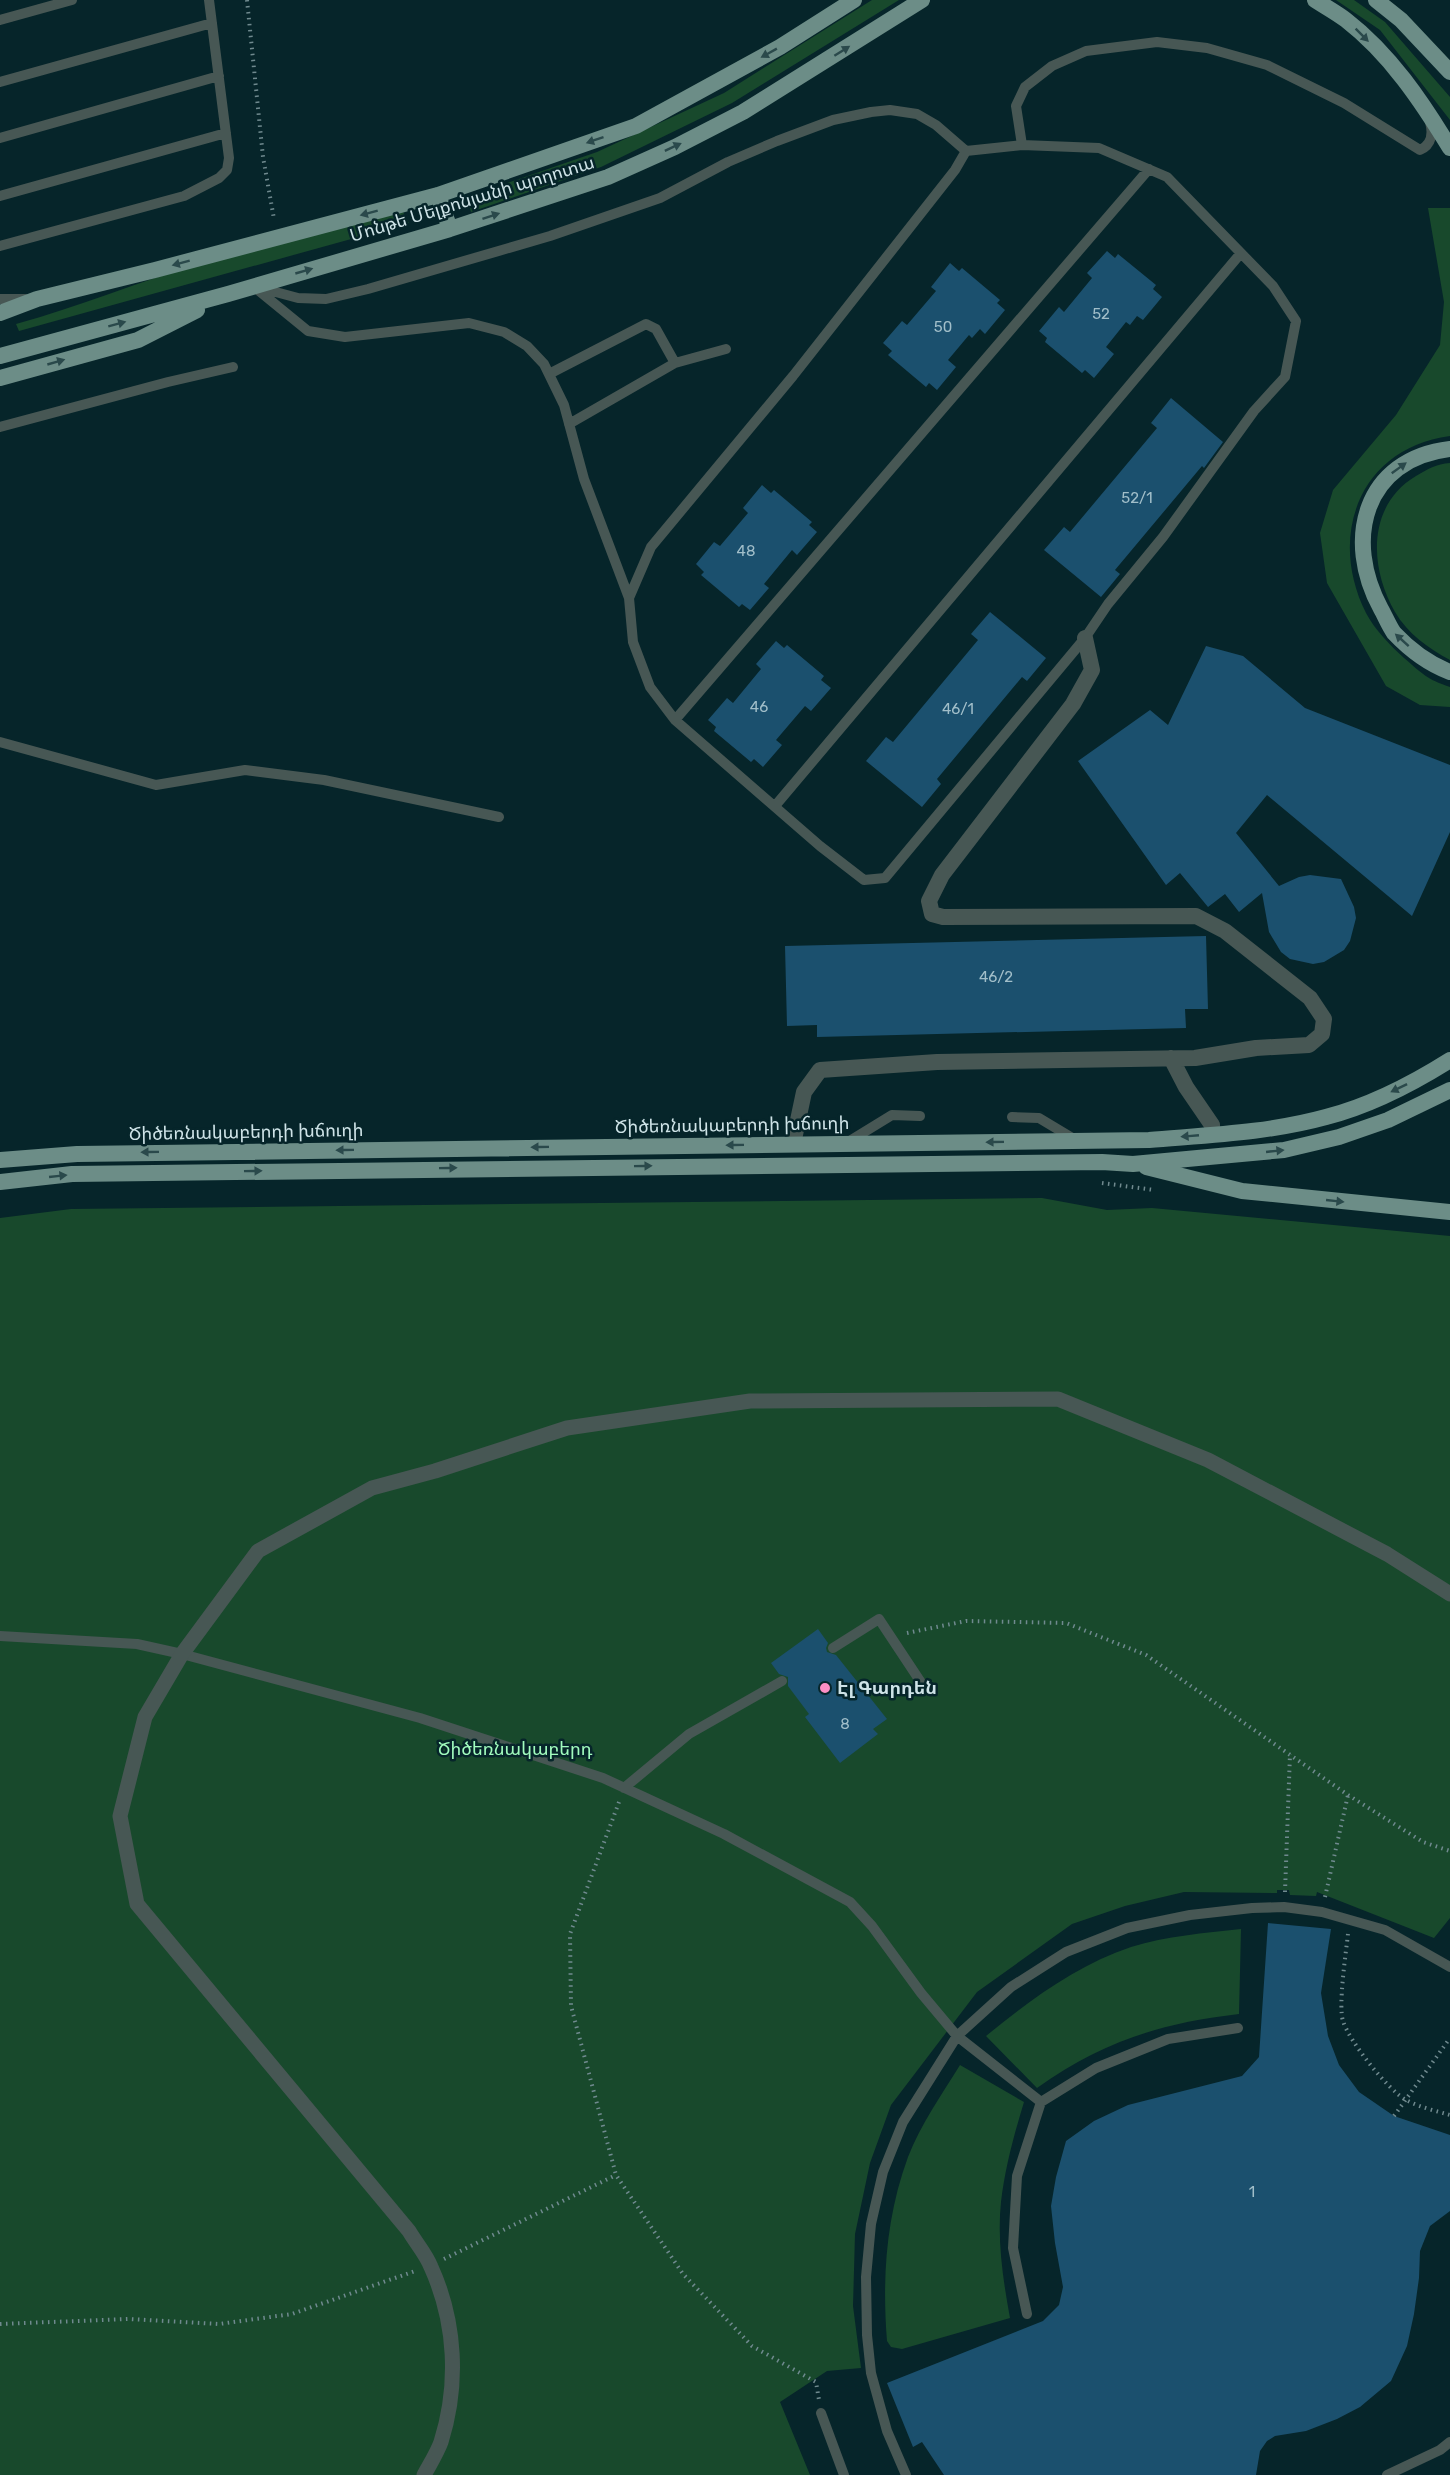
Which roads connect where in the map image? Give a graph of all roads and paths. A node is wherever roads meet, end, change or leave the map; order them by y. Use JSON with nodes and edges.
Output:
{"nodes":[{"id":1,"x":72,"y":0,"type":"edge"},
{"id":2,"x":209,"y":0,"type":"edge"},
{"id":3,"x":247,"y":0,"type":"edge"},
{"id":4,"x":854,"y":0,"type":"edge"},
{"id":5,"x":922,"y":0,"type":"edge"},
{"id":6,"x":1316,"y":0,"type":"edge"},
{"id":7,"x":1376,"y":0,"type":"edge"},
{"id":8,"x":0,"y":20,"type":"edge"},
{"id":9,"x":212,"y":23,"type":"junction"},
{"id":10,"x":1450,"y":72,"type":"edge"},
{"id":11,"x":219,"y":76,"type":"junction"},
{"id":12,"x":0,"y":82,"type":"edge"},
{"id":13,"x":1427,"y":110,"type":"junction"},
{"id":14,"x":226,"y":133,"type":"junction"},
{"id":15,"x":0,"y":138,"type":"edge"},
{"id":16,"x":1022,"y":145,"type":"junction"},
{"id":17,"x":1450,"y":148,"type":"edge"},
{"id":18,"x":966,"y":151,"type":"junction"},
{"id":19,"x":1149,"y":169,"type":"junction"},
{"id":20,"x":438,"y":195,"type":"junction"},
{"id":21,"x":0,"y":196,"type":"edge"},
{"id":22,"x":275,"y":226,"type":"dead end"},
{"id":23,"x":450,"y":229,"type":"junction"},
{"id":24,"x":0,"y":246,"type":"edge"},
{"id":25,"x":1241,"y":253,"type":"junction"},
{"id":26,"x":254,"y":286,"type":"junction"},
{"id":27,"x":228,"y":294,"type":"junction"},
{"id":28,"x":0,"y":299,"type":"edge"},
{"id":29,"x":38,"y":299,"type":"junction"},
{"id":30,"x":0,"y":313,"type":"edge"},
{"id":31,"x":726,"y":349,"type":"dead end"},
{"id":32,"x":0,"y":356,"type":"edge"},
{"id":33,"x":675,"y":363,"type":"junction"},
{"id":34,"x":233,"y":367,"type":"dead end"},
{"id":35,"x":549,"y":374,"type":"junction"},
{"id":36,"x":0,"y":378,"type":"edge"},
{"id":37,"x":569,"y":424,"type":"junction"},
{"id":38,"x":0,"y":427,"type":"edge"},
{"id":39,"x":1450,"y":449,"type":"edge"},
{"id":40,"x":629,"y":598,"type":"junction"},
{"id":41,"x":1085,"y":638,"type":"junction"},
{"id":42,"x":1450,"y":672,"type":"edge"},
{"id":43,"x":675,"y":720,"type":"junction"},
{"id":44,"x":0,"y":742,"type":"edge"},
{"id":45,"x":775,"y":806,"type":"junction"},
{"id":46,"x":499,"y":817,"type":"dead end"},
{"id":47,"x":1171,"y":1058,"type":"junction"},
{"id":48,"x":1450,"y":1060,"type":"edge"},
{"id":49,"x":1450,"y":1090,"type":"edge"},
{"id":50,"x":920,"y":1116,"type":"dead end"},
{"id":51,"x":1012,"y":1118,"type":"dead end"},
{"id":52,"x":1212,"y":1125,"type":"dead end"},
{"id":53,"x":1077,"y":1141,"type":"junction"},
{"id":54,"x":794,"y":1144,"type":"junction"},
{"id":55,"x":845,"y":1144,"type":"junction"},
{"id":56,"x":0,"y":1160,"type":"edge"},
{"id":57,"x":1133,"y":1164,"type":"junction"},
{"id":58,"x":0,"y":1182,"type":"edge"},
{"id":59,"x":1450,"y":1212,"type":"edge"},
{"id":60,"x":1450,"y":1594,"type":"edge"},
{"id":61,"x":0,"y":1636,"type":"edge"},
{"id":62,"x":892,"y":1637,"type":"junction"},
{"id":63,"x":833,"y":1648,"type":"dead end"},
{"id":64,"x":182,"y":1654,"type":"junction"},
{"id":65,"x":782,"y":1681,"type":"dead end"},
{"id":66,"x":926,"y":1690,"type":"dead end"},
{"id":67,"x":1290,"y":1754,"type":"junction"},
{"id":68,"x":624,"y":1788,"type":"junction"},
{"id":69,"x":1348,"y":1795,"type":"junction"},
{"id":70,"x":1450,"y":1851,"type":"edge"},
{"id":71,"x":1284,"y":1907,"type":"junction"},
{"id":72,"x":1322,"y":1912,"type":"junction"},
{"id":73,"x":1349,"y":1920,"type":"junction"},
{"id":74,"x":1450,"y":1967,"type":"edge"},
{"id":75,"x":1238,"y":2028,"type":"dead end"},
{"id":76,"x":957,"y":2036,"type":"junction"},
{"id":77,"x":1450,"y":2038,"type":"edge"},
{"id":78,"x":1405,"y":2099,"type":"junction"},
{"id":79,"x":1041,"y":2102,"type":"junction"},
{"id":80,"x":1450,"y":2115,"type":"edge"},
{"id":81,"x":1394,"y":2116,"type":"dead end"},
{"id":82,"x":616,"y":2175,"type":"junction"},
{"id":83,"x":431,"y":2266,"type":"junction"},
{"id":84,"x":1027,"y":2314,"type":"dead end"},
{"id":85,"x":0,"y":2324,"type":"edge"},
{"id":86,"x":816,"y":2382,"type":"dead end"},
{"id":87,"x":821,"y":2413,"type":"dead end"},
{"id":88,"x":1450,"y":2442,"type":"edge"},
{"id":89,"x":424,"y":2475,"type":"edge"},
{"id":90,"x":844,"y":2475,"type":"edge"},
{"id":91,"x":906,"y":2475,"type":"edge"},
{"id":92,"x":1387,"y":2475,"type":"edge"}],
"edges":[{"from":1,"to":8,"type":"lane"},
{"from":2,"to":9,"type":"lane"},
{"from":3,"to":22,"type":"path"},
{"from":4,"to":20,"type":"main road","name":"Մոնթե Մելքոնյանի պողոտա","one_way":true},
{"from":23,"to":5,"type":"main road","name":"Մոնթե Մելքոնյանի պողոտա","one_way":true},
{"from":6,"to":13,"type":"main road","one_way":true},
{"from":7,"to":10,"type":"main road"},
{"from":9,"to":11,"type":"lane"},
{"from":9,"to":12,"type":"lane"},
{"from":11,"to":14,"type":"lane"},
{"from":11,"to":15,"type":"lane"},
{"from":13,"to":16,"type":"lane"},
{"from":13,"to":17,"type":"main road"},
{"from":14,"to":21,"type":"lane"},
{"from":14,"to":24,"type":"lane"},
{"from":16,"to":18,"type":"lane"},
{"from":16,"to":19,"type":"lane"},
{"from":18,"to":26,"type":"lane"},
{"from":18,"to":40,"type":"lane"},
{"from":19,"to":25,"type":"lane"},
{"from":19,"to":43,"type":"lane"},
{"from":20,"to":23,"type":"main road"},
{"from":20,"to":29,"type":"main road","name":"Մոնթե Մելքոնյանի պողոտա","one_way":true},
{"from":26,"to":23,"type":"main road","name":"Մոնթե Մելքոնյանի պողոտա","one_way":true},
{"from":25,"to":41,"type":"lane"},
{"from":25,"to":45,"type":"lane"},
{"from":26,"to":27,"type":"main road","name":"Մոնթե Մելքոնյանի պողոտա"},
{"from":26,"to":35,"type":"lane"},
{"from":32,"to":27,"type":"main road","name":"Մոնթե Մելքոնյանի պողոտա","one_way":true},
{"from":36,"to":27,"type":"main road","one_way":true},
{"from":28,"to":29,"type":"lane"},
{"from":29,"to":30,"type":"main road","name":"Մոնթե Մելքոնյանի պողոտա"},
{"from":31,"to":33,"type":"lane"},
{"from":33,"to":35,"type":"lane"},
{"from":33,"to":37,"type":"lane"},
{"from":34,"to":38,"type":"lane"},
{"from":35,"to":37,"type":"lane"},
{"from":37,"to":40,"type":"lane"},
{"from":42,"to":39,"type":"main road","one_way":true},
{"from":40,"to":43,"type":"lane"},
{"from":41,"to":45,"type":"lane"},
{"from":41,"to":47,"type":"street"},
{"from":43,"to":45,"type":"lane"},
{"from":44,"to":46,"type":"lane"},
{"from":47,"to":52,"type":"street"},
{"from":47,"to":54,"type":"street"},
{"from":48,"to":53,"type":"main road","name":"Ծիծեռնակաբերդի խճուղի","one_way":true},
{"from":57,"to":49,"type":"main road","one_way":true},
{"from":50,"to":55,"type":"lane"},
{"from":51,"to":53,"type":"lane"},
{"from":53,"to":55,"type":"main road","name":"Ծիծեռնակաբերդի խճուղի","one_way":true},
{"from":54,"to":55,"type":"main road","name":"Ծիծեռնակաբերդի խճուղի"},
{"from":54,"to":56,"type":"main road","name":"Ծիծեռնակաբերդի խճուղի","one_way":true},
{"from":58,"to":57,"type":"main road","one_way":true},
{"from":57,"to":59,"type":"main road","one_way":true},
{"from":60,"to":64,"type":"street"},
{"from":61,"to":64,"type":"lane"},
{"from":62,"to":63,"type":"lane"},
{"from":62,"to":66,"type":"lane"},
{"from":62,"to":67,"type":"path"},
{"from":64,"to":68,"type":"lane"},
{"from":64,"to":83,"type":"street"},
{"from":65,"to":68,"type":"lane"},
{"from":67,"to":69,"type":"path"},
{"from":67,"to":71,"type":"path"},
{"from":68,"to":76,"type":"lane"},
{"from":68,"to":82,"type":"path"},
{"from":69,"to":70,"type":"path"},
{"from":69,"to":72,"type":"path"},
{"from":71,"to":72,"type":"lane"},
{"from":71,"to":76,"type":"lane"},
{"from":72,"to":73,"type":"lane"},
{"from":73,"to":74,"type":"lane"},
{"from":73,"to":78,"type":"path"},
{"from":75,"to":79,"type":"lane"},
{"from":76,"to":79,"type":"lane"},
{"from":76,"to":91,"type":"lane"},
{"from":77,"to":78,"type":"path"},
{"from":78,"to":80,"type":"path"},
{"from":78,"to":81,"type":"path"},
{"from":79,"to":84,"type":"lane"},
{"from":82,"to":83,"type":"path"},
{"from":82,"to":86,"type":"path"},
{"from":83,"to":85,"type":"path"},
{"from":83,"to":89,"type":"street"},
{"from":87,"to":90,"type":"lane"},
{"from":88,"to":92,"type":"lane"}]}
